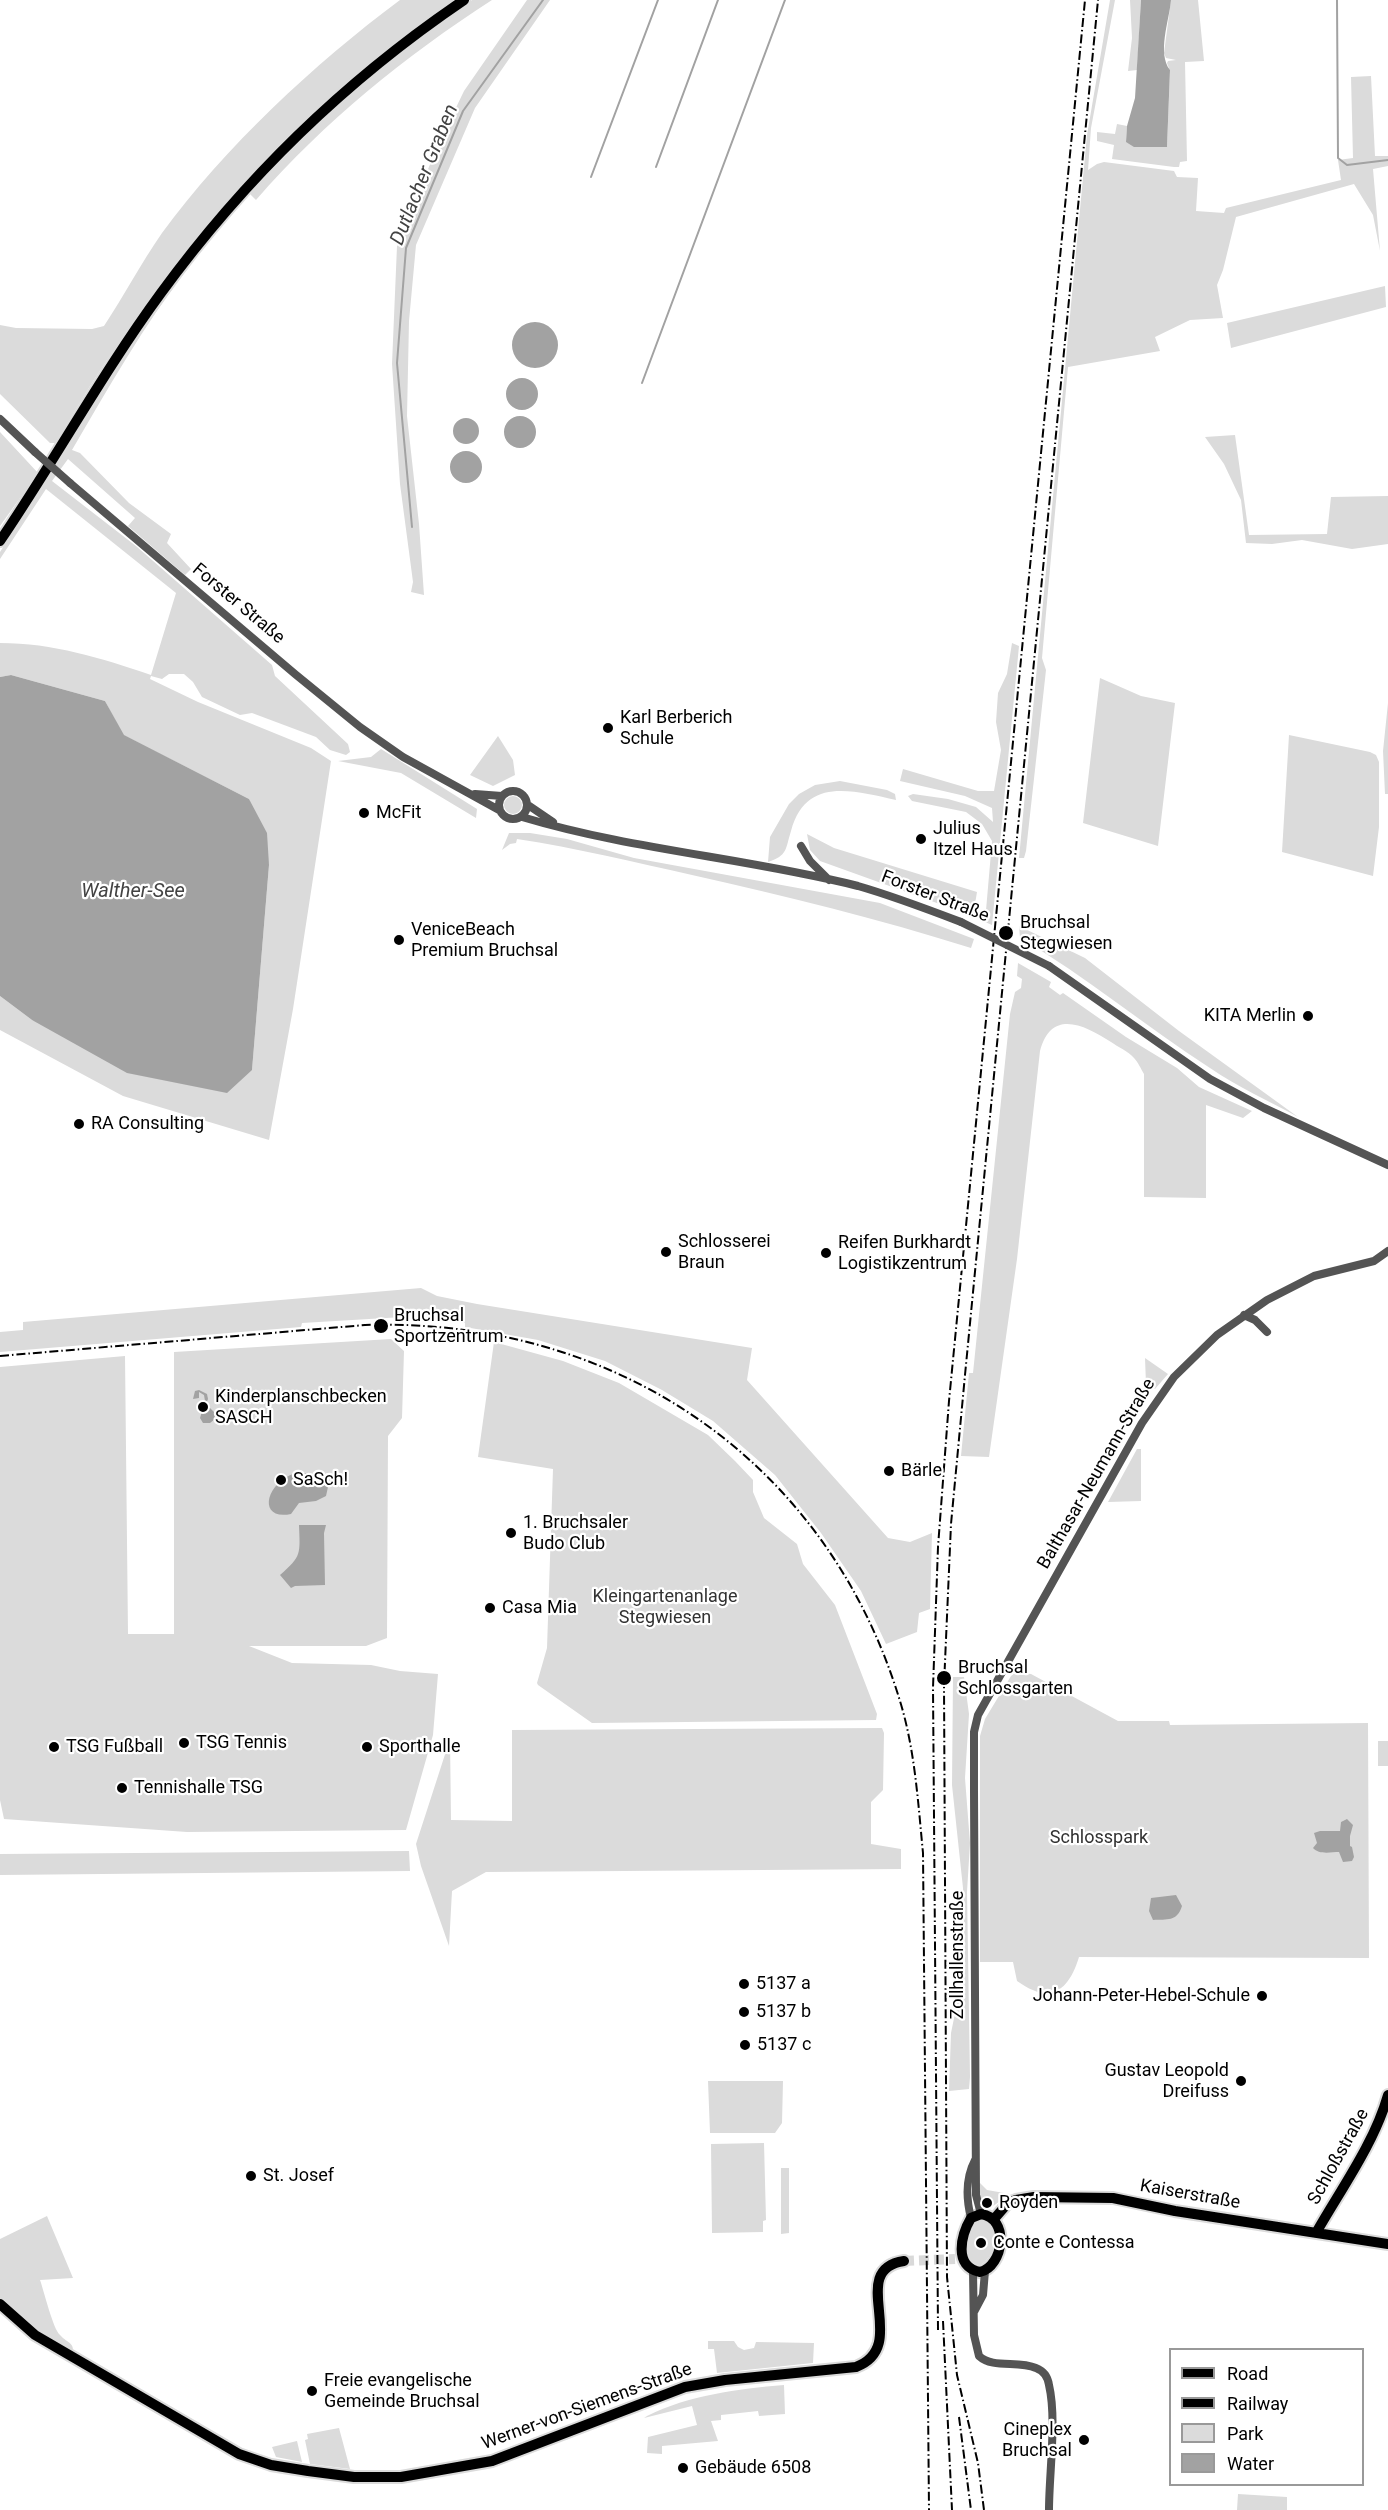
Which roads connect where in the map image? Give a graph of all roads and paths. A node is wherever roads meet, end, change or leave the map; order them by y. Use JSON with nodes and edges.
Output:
{"nodes":[{"id":1,"x":464,"y":0,"type":"edge"},
{"id":2,"x":0,"y":418,"type":"edge"},
{"id":3,"x":0,"y":541,"type":"edge"},
{"id":4,"x":471,"y":793,"type":"junction"},
{"id":5,"x":502,"y":796,"type":"junction"},
{"id":6,"x":528,"y":805,"type":"junction"},
{"id":7,"x":499,"y":810,"type":"junction"},
{"id":8,"x":522,"y":817,"type":"junction"},
{"id":9,"x":558,"y":826,"type":"junction"},
{"id":10,"x":801,"y":846,"type":"dead end"},
{"id":11,"x":829,"y":880,"type":"junction"},
{"id":12,"x":1388,"y":1165,"type":"edge"},
{"id":13,"x":1388,"y":1251,"type":"edge"},
{"id":14,"x":1244,"y":1315,"type":"junction"},
{"id":15,"x":1267,"y":1332,"type":"dead end"},
{"id":16,"x":974,"y":1751,"type":"joint"},
{"id":17,"x":1388,"y":2095,"type":"edge"},
{"id":18,"x":976,"y":2216,"type":"junction"},
{"id":19,"x":994,"y":2219,"type":"junction"},
{"id":20,"x":1316,"y":2233,"type":"junction"},
{"id":21,"x":1388,"y":2244,"type":"edge"},
{"id":22,"x":904,"y":2261,"type":"tunnel mouth"},
{"id":23,"x":973,"y":2271,"type":"junction"},
{"id":24,"x":985,"y":2271,"type":"junction"},
{"id":25,"x":0,"y":2304,"type":"edge"},
{"id":26,"x":974,"y":2312,"type":"junction"},
{"id":27,"x":1049,"y":2510,"type":"edge"}],
"edges":[{"from":1,"to":3,"type":"main road"},
{"from":2,"to":4,"type":"street","name":"Forster Straße","bridge":true},
{"from":4,"to":5,"type":"street","name":"Forster Straße"},
{"from":4,"to":7,"type":"street","name":"Forster Straße"},
{"from":5,"to":6,"type":"street"},
{"from":5,"to":7,"type":"street"},
{"from":6,"to":8,"type":"street"},
{"from":6,"to":9,"type":"street","name":"Forster Straße"},
{"from":7,"to":8,"type":"street"},
{"from":8,"to":9,"type":"street","name":"Forster Straße"},
{"from":9,"to":11,"type":"street","name":"Forster Straße"},
{"from":10,"to":11,"type":"street"},
{"from":11,"to":12,"type":"street","name":"Forster Straße","bridge":true},
{"from":13,"to":14,"type":"street","name":"Balthasar-Neumann-Straße"},
{"from":14,"to":15,"type":"street"},
{"from":14,"to":16,"type":"street","name":"Balthasar-Neumann-Straße"},
{"from":16,"to":18,"type":"street","name":"Zollhallenstraße"},
{"from":17,"to":20,"type":"main road","name":"Schloßstraße"},
{"from":18,"to":19,"type":"main road"},
{"from":18,"to":23,"type":"main road"},
{"from":19,"to":20,"type":"main road","name":"Kaiserstraße"},
{"from":19,"to":24,"type":"main road"},
{"from":20,"to":21,"type":"main road","name":"Kaiserstraße"},
{"from":22,"to":25,"type":"main road","name":"Werner-von-Siemens-Straße"},
{"from":23,"to":24,"type":"main road"},
{"from":23,"to":26,"type":"street"},
{"from":24,"to":26,"type":"street"},
{"from":26,"to":27,"type":"street"}]}
